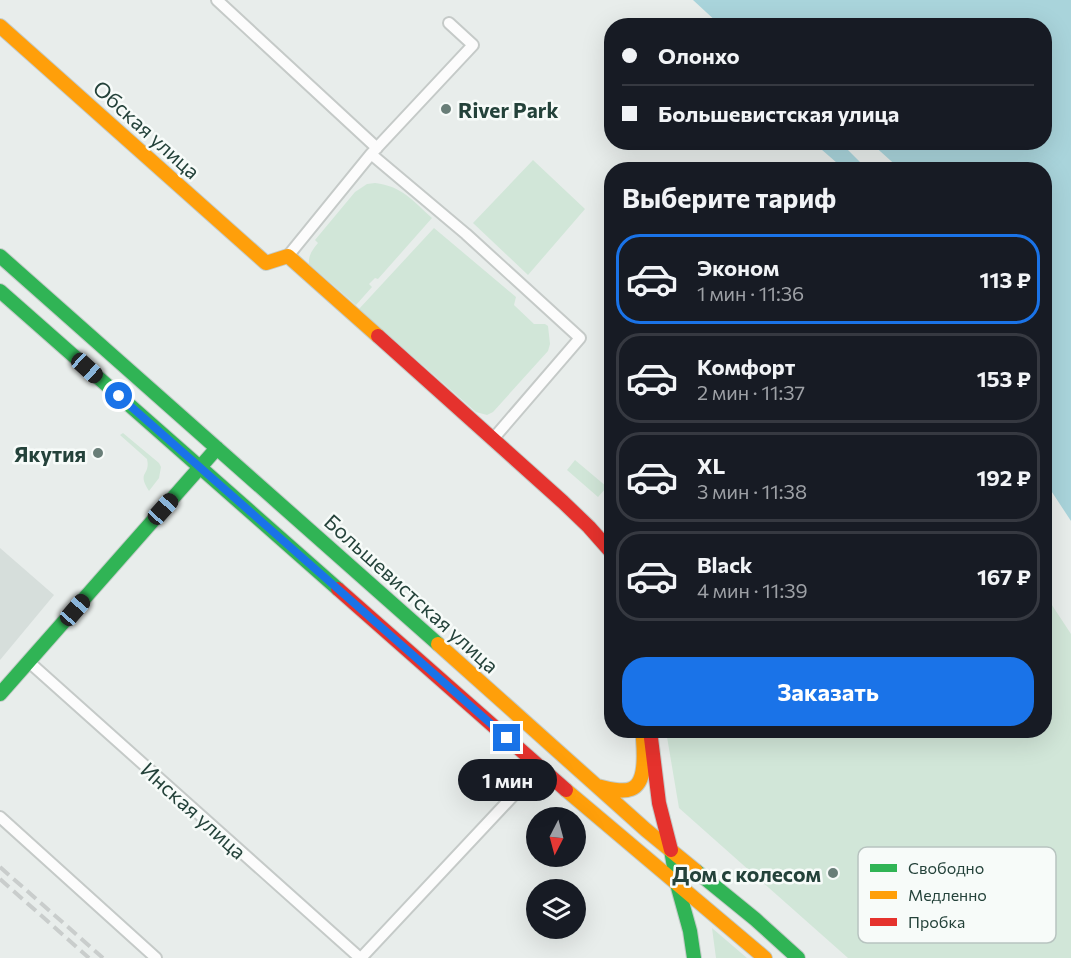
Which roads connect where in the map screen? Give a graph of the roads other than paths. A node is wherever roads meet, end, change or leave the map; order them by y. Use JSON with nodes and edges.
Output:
{"nodes":[{"id":1,"x":218,"y":0,"type":"edge"},
{"id":2,"x":449,"y":23,"type":"dead end"},
{"id":3,"x":0,"y":26,"type":"edge"},
{"id":4,"x":374,"y":151,"type":"junction"},
{"id":5,"x":0,"y":256,"type":"edge"},
{"id":6,"x":288,"y":256,"type":"junction"},
{"id":7,"x":0,"y":291,"type":"edge"},
{"id":8,"x":493,"y":439,"type":"junction"},
{"id":9,"x":217,"y":448,"type":"junction"},
{"id":10,"x":201,"y":467,"type":"junction"},
{"id":11,"x":604,"y":543,"type":"edge"},
{"id":12,"x":29,"y":662,"type":"junction"},
{"id":13,"x":0,"y":694,"type":"edge"},
{"id":14,"x":642,"y":738,"type":"edge"},
{"id":15,"x":651,"y":738,"type":"edge"},
{"id":16,"x":540,"y":767,"type":"junction"},
{"id":17,"x":597,"y":786,"type":"junction"},
{"id":18,"x":0,"y":817,"type":"edge"},
{"id":19,"x":671,"y":850,"type":"junction"},
{"id":20,"x":677,"y":884,"type":"junction"},
{"id":21,"x":156,"y":958,"type":"edge"},
{"id":22,"x":360,"y":958,"type":"edge"},
{"id":23,"x":694,"y":958,"type":"edge"},
{"id":24,"x":765,"y":958,"type":"edge"},
{"id":25,"x":798,"y":958,"type":"edge"}],
"edges":[{"from":1,"to":4,"type":"street"},
{"from":2,"to":4,"type":"street"},
{"from":3,"to":6,"type":"main road","name":"Обская улица"},
{"from":4,"to":6,"type":"street"},
{"from":4,"to":8,"type":"street"},
{"from":5,"to":9,"type":"main road","name":"Большевистская улица"},
{"from":6,"to":8,"type":"main road"},
{"from":7,"to":10,"type":"main road"},
{"from":8,"to":11,"type":"main road"},
{"from":9,"to":10,"type":"main road"},
{"from":9,"to":17,"type":"main road","name":"Большевистская улица"},
{"from":10,"to":12,"type":"main road"},
{"from":10,"to":16,"type":"main road"},
{"from":12,"to":13,"type":"main road"},
{"from":12,"to":22,"type":"street","name":"Инская улица"},
{"from":14,"to":17,"type":"main road"},
{"from":15,"to":19,"type":"main road"},
{"from":16,"to":20,"type":"main road"},
{"from":16,"to":22,"type":"street"},
{"from":17,"to":19,"type":"main road","name":"Большевистская улица"},
{"from":18,"to":21,"type":"street"},
{"from":19,"to":20,"type":"main road"},
{"from":19,"to":25,"type":"main road","name":"Большевистская улица"},
{"from":20,"to":23,"type":"main road"},
{"from":20,"to":24,"type":"main road"}]}
